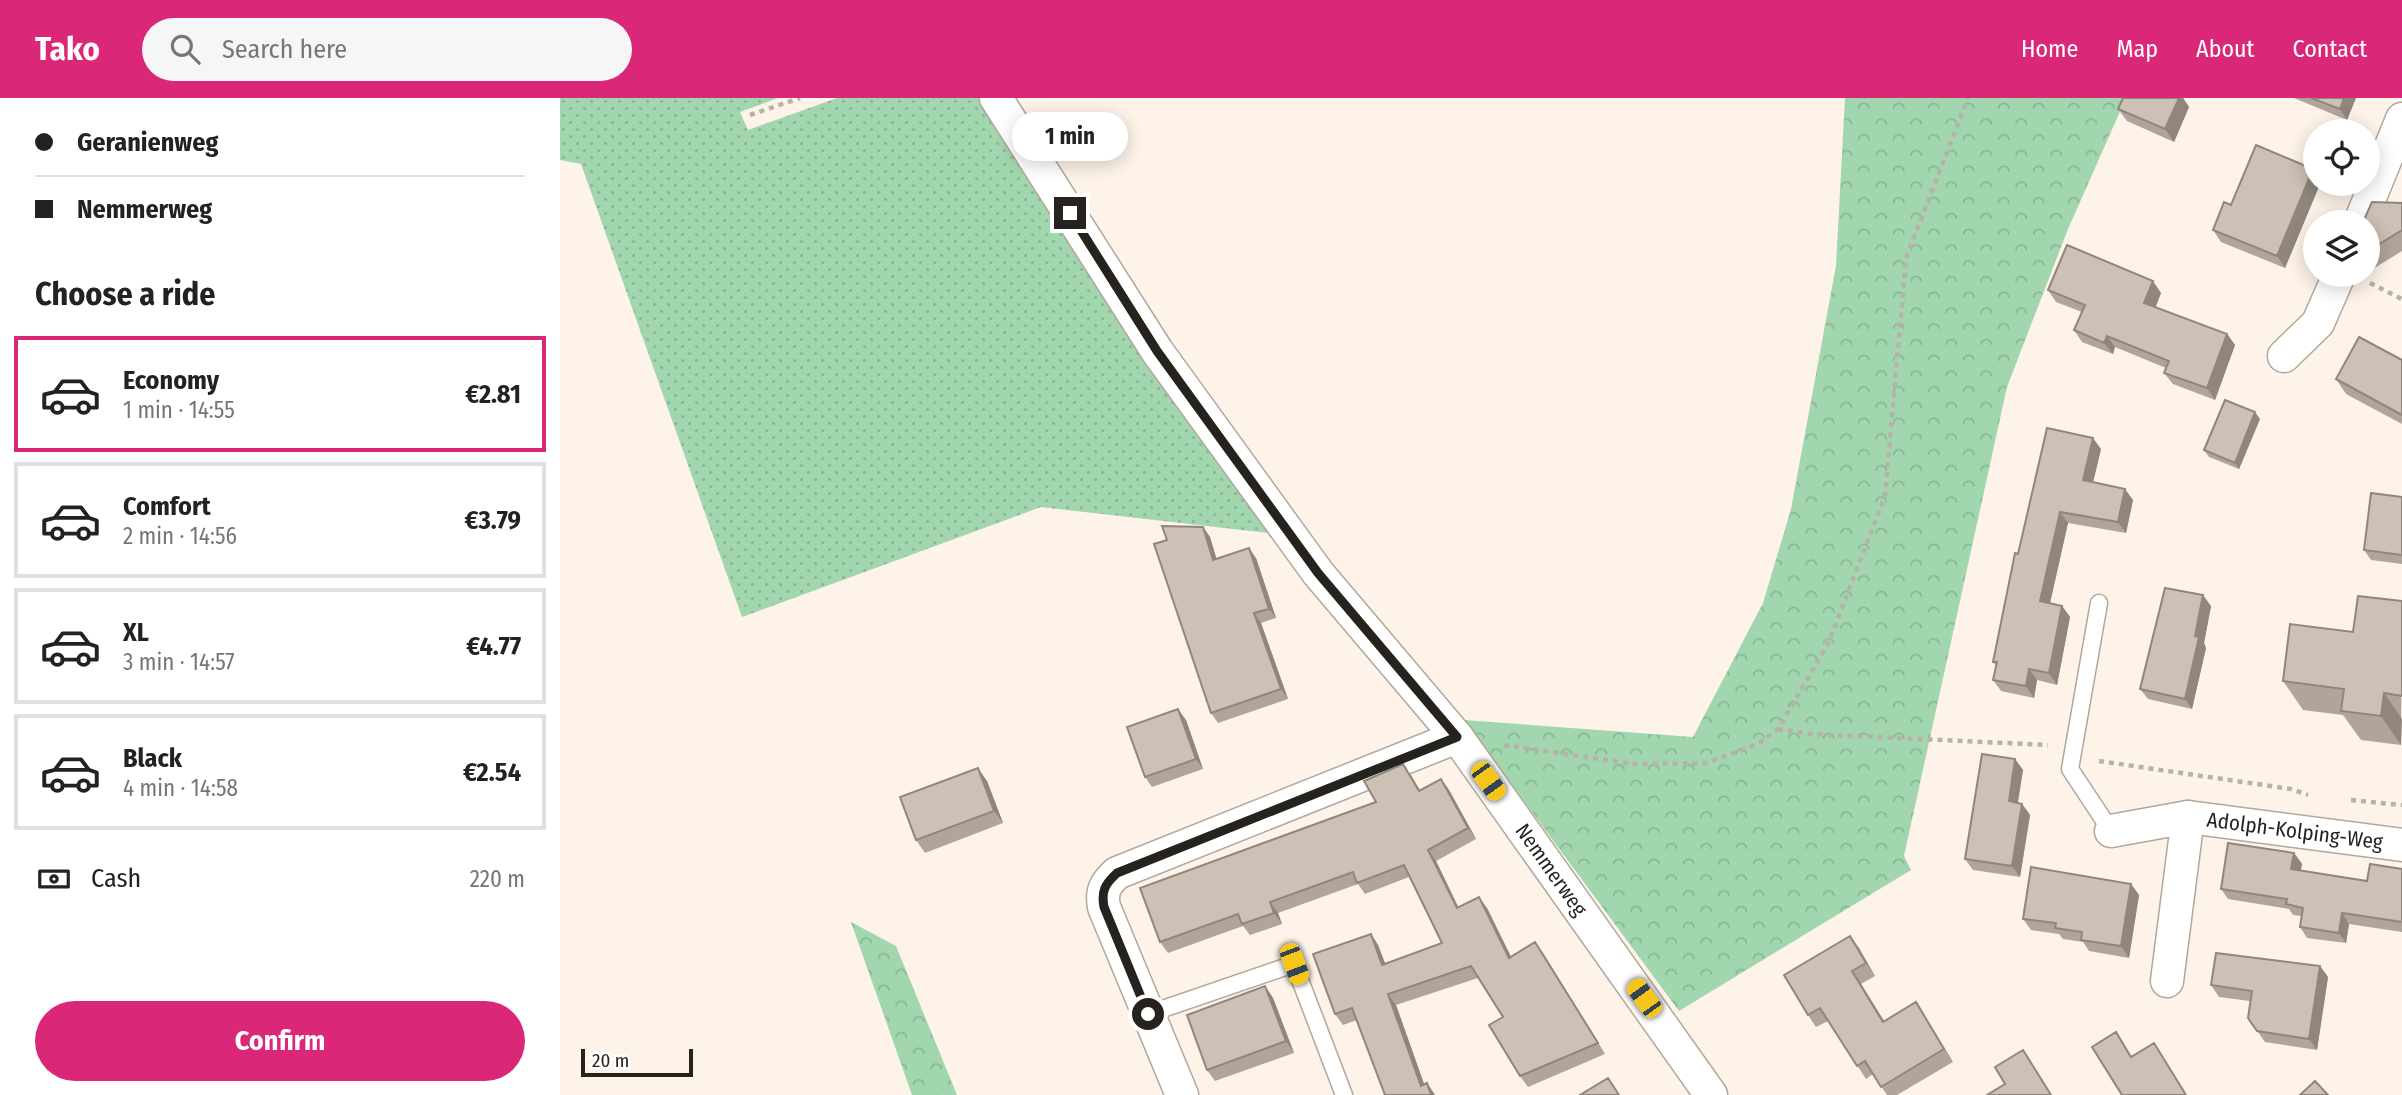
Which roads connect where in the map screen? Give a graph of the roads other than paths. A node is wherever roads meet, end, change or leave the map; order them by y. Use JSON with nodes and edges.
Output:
{"nodes":[{"id":1,"x":996,"y":98,"type":"edge"},
{"id":2,"x":2402,"y":119,"type":"edge"},
{"id":3,"x":2365,"y":210,"type":"edge"},
{"id":4,"x":2345,"y":287,"type":"edge"},
{"id":5,"x":2284,"y":356,"type":"dead end"},
{"id":6,"x":2099,"y":603,"type":"dead end"},
{"id":7,"x":1457,"y":737,"type":"junction"},
{"id":8,"x":2188,"y":817,"type":"junction"},
{"id":9,"x":2111,"y":831,"type":"joint"},
{"id":10,"x":2402,"y":845,"type":"edge"},
{"id":11,"x":2167,"y":981,"type":"dead end"},
{"id":12,"x":1148,"y":1014,"type":"junction"},
{"id":13,"x":1181,"y":1095,"type":"edge"},
{"id":14,"x":1344,"y":1095,"type":"edge"},
{"id":15,"x":1711,"y":1095,"type":"edge"}],
"edges":[{"from":1,"to":7,"type":"street","name":"Nemmerweg"},
{"from":2,"to":3,"type":"street"},
{"from":4,"to":5,"type":"street"},
{"from":6,"to":9,"type":"lane","name":"Adolph-Kolping-Weg"},
{"from":7,"to":12,"type":"street"},
{"from":7,"to":15,"type":"street","name":"Nemmerweg"},
{"from":8,"to":9,"type":"street","name":"Adolph-Kolping-Weg"},
{"from":8,"to":10,"type":"street","name":"Adolph-Kolping-Weg"},
{"from":8,"to":11,"type":"street","name":"Adolph-Kolping-Weg"},
{"from":12,"to":13,"type":"street"},
{"from":12,"to":14,"type":"lane"}]}
